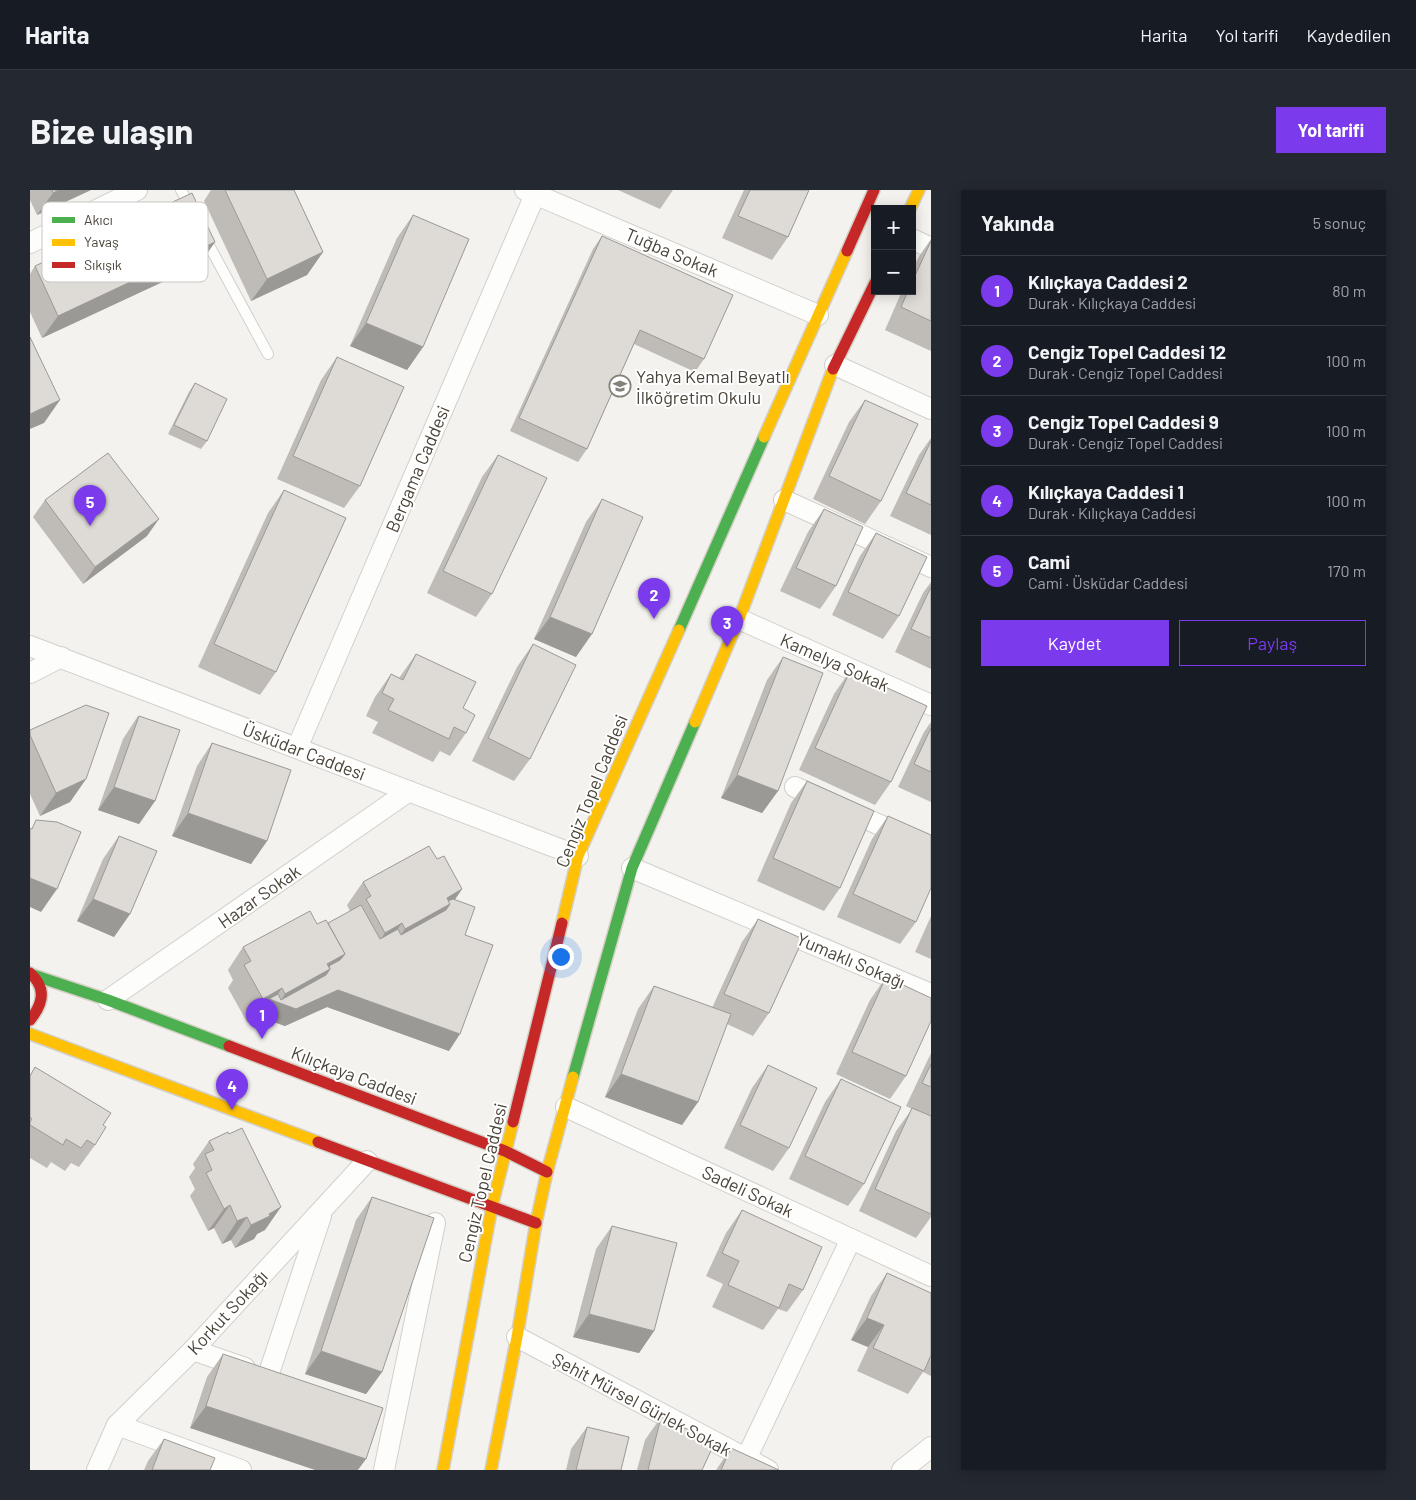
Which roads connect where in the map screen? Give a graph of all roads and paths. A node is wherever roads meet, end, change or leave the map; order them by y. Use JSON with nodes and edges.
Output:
{"nodes":[{"id":1,"x":137,"y":190,"type":"edge"},
{"id":2,"x":181,"y":190,"type":"edge"},
{"id":3,"x":874,"y":190,"type":"edge"},
{"id":4,"x":918,"y":190,"type":"edge"},
{"id":5,"x":532,"y":191,"type":"edge"},
{"id":6,"x":113,"y":202,"type":"edge"},
{"id":7,"x":187,"y":202,"type":"edge"},
{"id":8,"x":912,"y":205,"type":"edge"},
{"id":9,"x":42,"y":237,"type":"edge"},
{"id":10,"x":916,"y":241,"type":"edge"},
{"id":11,"x":30,"y":243,"type":"edge"},
{"id":12,"x":208,"y":243,"type":"edge"},
{"id":13,"x":931,"y":248,"type":"edge"},
{"id":14,"x":871,"y":292,"type":"edge"},
{"id":15,"x":818,"y":315,"type":"junction"},
{"id":16,"x":268,"y":354,"type":"dead end"},
{"id":17,"x":835,"y":365,"type":"junction"},
{"id":18,"x":931,"y":409,"type":"edge"},
{"id":19,"x":784,"y":500,"type":"junction"},
{"id":20,"x":931,"y":567,"type":"edge"},
{"id":21,"x":739,"y":619,"type":"junction"},
{"id":22,"x":30,"y":646,"type":"edge"},
{"id":23,"x":61,"y":658,"type":"junction"},
{"id":24,"x":30,"y":673,"type":"edge"},
{"id":25,"x":931,"y":705,"type":"edge"},
{"id":26,"x":297,"y":748,"type":"junction"},
{"id":27,"x":795,"y":787,"type":"dead end"},
{"id":28,"x":409,"y":791,"type":"junction"},
{"id":29,"x":931,"y":848,"type":"edge"},
{"id":30,"x":578,"y":856,"type":"junction"},
{"id":31,"x":632,"y":868,"type":"junction"},
{"id":32,"x":32,"y":974,"type":"edge"},
{"id":33,"x":931,"y":994,"type":"edge"},
{"id":34,"x":108,"y":1000,"type":"junction"},
{"id":35,"x":30,"y":1020,"type":"edge"},
{"id":36,"x":30,"y":1034,"type":"edge"},
{"id":37,"x":566,"y":1107,"type":"junction"},
{"id":38,"x":505,"y":1151,"type":"junction"},
{"id":39,"x":367,"y":1161,"type":"junction"},
{"id":40,"x":547,"y":1172,"type":"junction"},
{"id":41,"x":492,"y":1206,"type":"junction"},
{"id":42,"x":323,"y":1208,"type":"junction"},
{"id":43,"x":435,"y":1223,"type":"dead end"},
{"id":44,"x":536,"y":1223,"type":"junction"},
{"id":45,"x":851,"y":1239,"type":"junction"},
{"id":46,"x":931,"y":1276,"type":"edge"},
{"id":47,"x":516,"y":1337,"type":"junction"},
{"id":48,"x":193,"y":1350,"type":"junction"},
{"id":49,"x":117,"y":1425,"type":"junction"},
{"id":50,"x":931,"y":1447,"type":"edge"},
{"id":51,"x":746,"y":1458,"type":"junction"},
{"id":52,"x":97,"y":1470,"type":"edge"},
{"id":53,"x":241,"y":1470,"type":"edge"},
{"id":54,"x":384,"y":1470,"type":"edge"},
{"id":55,"x":443,"y":1470,"type":"edge"},
{"id":56,"x":490,"y":1470,"type":"edge"},
{"id":57,"x":768,"y":1470,"type":"edge"},
{"id":58,"x":902,"y":1470,"type":"edge"}],
"edges":[{"from":1,"to":6,"type":"street"},
{"from":2,"to":7,"type":"lane"},
{"from":3,"to":15,"type":"main road","name":"Cengiz Topel Caddesi"},
{"from":4,"to":8,"type":"main road"},
{"from":5,"to":15,"type":"street","name":"Tuğba Sokak"},
{"from":5,"to":26,"type":"street","name":"Bergama Caddesi"},
{"from":9,"to":11,"type":"street"},
{"from":10,"to":13,"type":"street"},
{"from":12,"to":16,"type":"lane"},
{"from":14,"to":17,"type":"main road"},
{"from":15,"to":30,"type":"main road","name":"Cengiz Topel Caddesi"},
{"from":17,"to":18,"type":"street"},
{"from":17,"to":19,"type":"main road"},
{"from":19,"to":20,"type":"street"},
{"from":19,"to":21,"type":"main road"},
{"from":21,"to":25,"type":"street","name":"Kamelya Sokak"},
{"from":21,"to":31,"type":"main road"},
{"from":22,"to":23,"type":"street","name":"Üsküdar Caddesi"},
{"from":23,"to":24,"type":"street"},
{"from":23,"to":26,"type":"street","name":"Üsküdar Caddesi"},
{"from":26,"to":28,"type":"street","name":"Üsküdar Caddesi"},
{"from":27,"to":29,"type":"street"},
{"from":28,"to":30,"type":"street","name":"Üsküdar Caddesi"},
{"from":28,"to":34,"type":"street","name":"Hazar Sokak"},
{"from":30,"to":38,"type":"main road","name":"Cengiz Topel Caddesi"},
{"from":31,"to":33,"type":"street","name":"Yumaklı Sokağı"},
{"from":31,"to":37,"type":"main road"},
{"from":32,"to":34,"type":"main road","name":"Kılıçkaya Caddesi"},
{"from":32,"to":35,"type":"main road"},
{"from":34,"to":38,"type":"main road","name":"Kılıçkaya Caddesi"},
{"from":36,"to":39,"type":"main road"},
{"from":37,"to":40,"type":"main road"},
{"from":37,"to":45,"type":"street","name":"Sadeli Sokak"},
{"from":38,"to":40,"type":"main road","name":"Kılıçkaya Caddesi"},
{"from":38,"to":41,"type":"main road","name":"Cengiz Topel Caddesi"},
{"from":39,"to":41,"type":"main road"},
{"from":39,"to":42,"type":"street","name":"Korkut Sokağı"},
{"from":40,"to":44,"type":"main road"},
{"from":41,"to":44,"type":"main road"},
{"from":41,"to":55,"type":"main road","name":"Cengiz Topel Caddesi"},
{"from":42,"to":48,"type":"street","name":"Korkut Sokağı"},
{"from":42,"to":48,"type":"street"},
{"from":43,"to":54,"type":"street"},
{"from":44,"to":47,"type":"main road"},
{"from":45,"to":46,"type":"street","name":"Sadeli Sokak"},
{"from":45,"to":51,"type":"street"},
{"from":47,"to":51,"type":"street","name":"Şehit Mürsel Gürlek Sokak"},
{"from":47,"to":56,"type":"main road"},
{"from":48,"to":49,"type":"street","name":"Korkut Sokağı"},
{"from":49,"to":52,"type":"street","name":"Korkut Sokağı"},
{"from":49,"to":53,"type":"street"},
{"from":50,"to":58,"type":"street"},
{"from":51,"to":57,"type":"street","name":"Şehit Mürsel Gürlek Sokak"}]}
